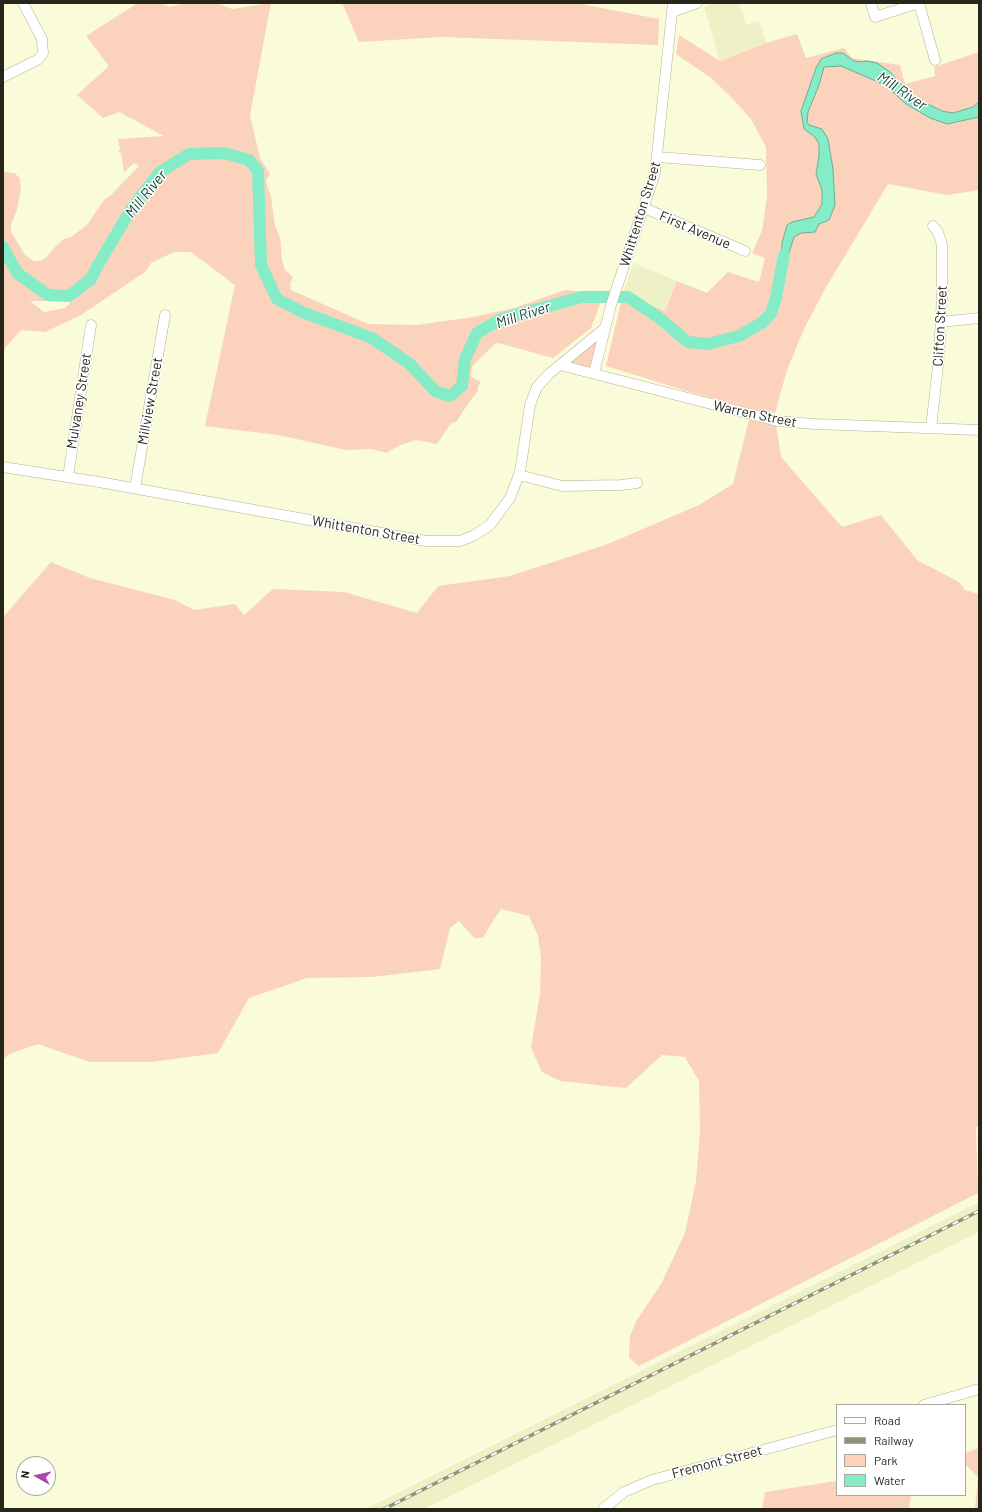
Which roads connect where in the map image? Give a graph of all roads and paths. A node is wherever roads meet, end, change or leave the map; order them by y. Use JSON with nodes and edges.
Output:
{"nodes":[{"id":1,"x":23,"y":3,"type":"edge"},
{"id":2,"x":697,"y":3,"type":"edge"},
{"id":3,"x":870,"y":3,"type":"edge"},
{"id":4,"x":919,"y":3,"type":"edge"},
{"id":5,"x":672,"y":8,"type":"edge"},
{"id":6,"x":935,"y":60,"type":"dead end"},
{"id":7,"x":3,"y":77,"type":"edge"},
{"id":8,"x":658,"y":157,"type":"junction"},
{"id":9,"x":760,"y":165,"type":"dead end"},
{"id":10,"x":644,"y":208,"type":"junction"},
{"id":11,"x":933,"y":226,"type":"dead end"},
{"id":12,"x":745,"y":251,"type":"dead end"},
{"id":13,"x":164,"y":314,"type":"dead end"},
{"id":14,"x":979,"y":318,"type":"edge"},
{"id":15,"x":941,"y":322,"type":"junction"},
{"id":16,"x":91,"y":325,"type":"dead end"},
{"id":17,"x":605,"y":328,"type":"junction"},
{"id":18,"x":560,"y":365,"type":"junction"},
{"id":19,"x":594,"y":373,"type":"junction"},
{"id":20,"x":931,"y":428,"type":"junction"},
{"id":21,"x":979,"y":430,"type":"edge"},
{"id":22,"x":3,"y":467,"type":"edge"},
{"id":23,"x":519,"y":475,"type":"junction"},
{"id":24,"x":68,"y":477,"type":"junction"},
{"id":25,"x":637,"y":483,"type":"dead end"},
{"id":26,"x":135,"y":488,"type":"junction"},
{"id":27,"x":979,"y":1389,"type":"edge"},
{"id":28,"x":927,"y":1404,"type":"edge"},
{"id":29,"x":836,"y":1430,"type":"edge"},
{"id":30,"x":604,"y":1509,"type":"edge"}],
"edges":[{"from":1,"to":7,"type":"street"},
{"from":2,"to":5,"type":"street"},
{"from":3,"to":4,"type":"street"},
{"from":4,"to":6,"type":"street"},
{"from":5,"to":8,"type":"street","name":"Whittenton Street"},
{"from":8,"to":9,"type":"street"},
{"from":8,"to":10,"type":"street","name":"Whittenton Street"},
{"from":10,"to":12,"type":"street","name":"First Avenue"},
{"from":10,"to":17,"type":"street","name":"Whittenton Street"},
{"from":11,"to":15,"type":"street","name":"Clifton Street"},
{"from":13,"to":26,"type":"street","name":"Millview Street"},
{"from":14,"to":15,"type":"street"},
{"from":15,"to":20,"type":"street","name":"Clifton Street"},
{"from":16,"to":24,"type":"street","name":"Mulvaney Street"},
{"from":17,"to":18,"type":"street","name":"Whittenton Street"},
{"from":17,"to":19,"type":"street","name":"Whittenton Street"},
{"from":18,"to":19,"type":"street","name":"Warren Street"},
{"from":18,"to":23,"type":"street","name":"Whittenton Street"},
{"from":19,"to":20,"type":"street","name":"Warren Street"},
{"from":20,"to":21,"type":"street","name":"Warren Street"},
{"from":22,"to":24,"type":"street","name":"Whittenton Street"},
{"from":23,"to":25,"type":"street"},
{"from":23,"to":26,"type":"street","name":"Whittenton Street"},
{"from":24,"to":26,"type":"street","name":"Whittenton Street"},
{"from":27,"to":28,"type":"street"},
{"from":29,"to":30,"type":"street","name":"Fremont Street"}]}
